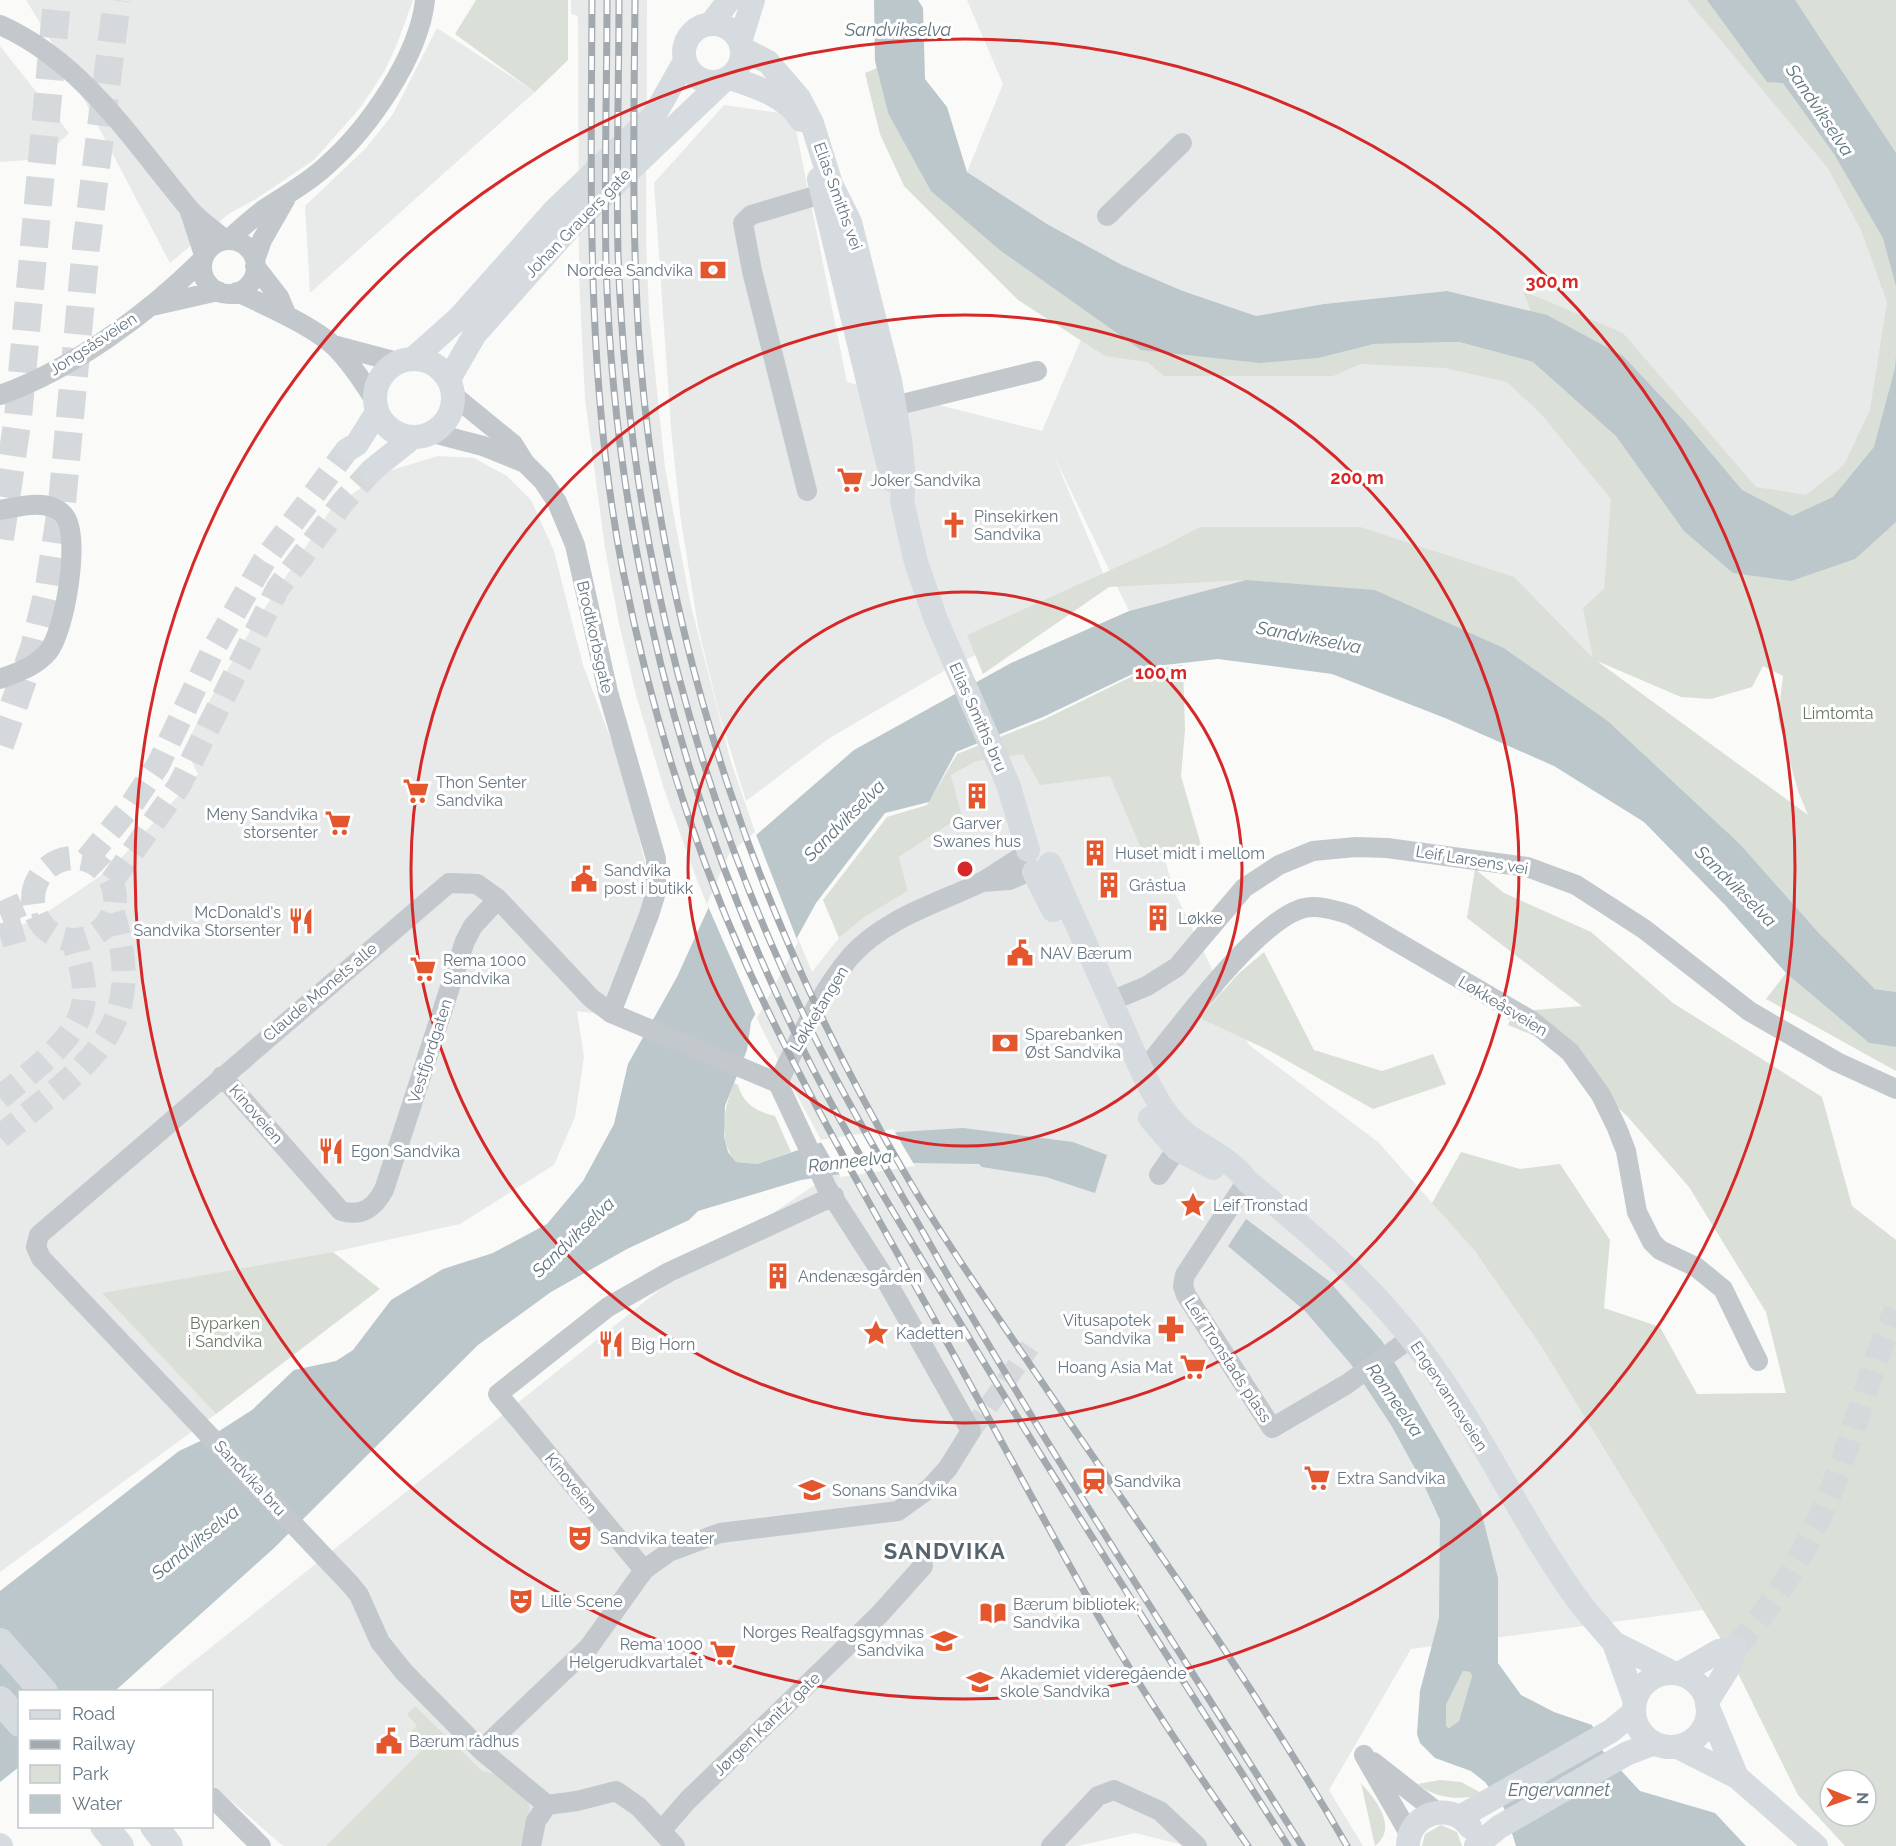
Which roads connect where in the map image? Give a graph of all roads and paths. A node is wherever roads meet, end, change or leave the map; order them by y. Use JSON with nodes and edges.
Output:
{"nodes":[{"id":1,"x":425,"y":0,"type":"edge"},
{"id":2,"x":729,"y":0,"type":"edge"},
{"id":3,"x":753,"y":0,"type":"edge"},
{"id":4,"x":711,"y":24,"type":"junction"},
{"id":5,"x":0,"y":25,"type":"edge"},
{"id":6,"x":742,"y":45,"type":"junction"},
{"id":7,"x":685,"y":61,"type":"junction"},
{"id":8,"x":726,"y":79,"type":"junction"},
{"id":9,"x":1182,"y":143,"type":"dead end"},
{"id":10,"x":822,"y":194,"type":"junction"},
{"id":11,"x":287,"y":196,"type":"junction"},
{"id":12,"x":189,"y":209,"type":"junction"},
{"id":13,"x":1110,"y":213,"type":"dead end"},
{"id":14,"x":226,"y":240,"type":"junction"},
{"id":15,"x":203,"y":257,"type":"junction"},
{"id":16,"x":255,"y":263,"type":"junction"},
{"id":17,"x":228,"y":292,"type":"junction"},
{"id":18,"x":152,"y":306,"type":"junction"},
{"id":19,"x":287,"y":316,"type":"junction"},
{"id":20,"x":333,"y":345,"type":"junction"},
{"id":21,"x":406,"y":360,"type":"junction"},
{"id":22,"x":1037,"y":371,"type":"dead end"},
{"id":23,"x":451,"y":387,"type":"junction"},
{"id":24,"x":0,"y":395,"type":"edge"},
{"id":25,"x":376,"y":405,"type":"junction"},
{"id":26,"x":885,"y":408,"type":"junction"},
{"id":27,"x":423,"y":435,"type":"junction"},
{"id":28,"x":346,"y":450,"type":"tunnel mouth"},
{"id":29,"x":525,"y":463,"type":"junction"},
{"id":30,"x":372,"y":470,"type":"tunnel mouth"},
{"id":31,"x":807,"y":491,"type":"dead end"},
{"id":32,"x":0,"y":510,"type":"edge"},
{"id":33,"x":949,"y":651,"type":"joint"},
{"id":34,"x":0,"y":679,"type":"edge"},
{"id":35,"x":1035,"y":860,"type":"junction"},
{"id":36,"x":498,"y":899,"type":"junction"},
{"id":37,"x":1111,"y":1000,"type":"junction"},
{"id":38,"x":611,"y":1014,"type":"junction"},
{"id":39,"x":1119,"y":1038,"type":"junction"},
{"id":40,"x":1141,"y":1069,"type":"junction"},
{"id":41,"x":222,"y":1076,"type":"junction"},
{"id":42,"x":778,"y":1083,"type":"junction"},
{"id":43,"x":1896,"y":1089,"type":"edge"},
{"id":44,"x":1182,"y":1142,"type":"junction"},
{"id":45,"x":1159,"y":1175,"type":"dead end"},
{"id":46,"x":1247,"y":1180,"type":"junction"},
{"id":47,"x":830,"y":1192,"type":"junction"},
{"id":48,"x":370,"y":1209,"type":"joint"},
{"id":49,"x":36,"y":1247,"type":"joint"},
{"id":50,"x":1402,"y":1344,"type":"junction"},
{"id":51,"x":1758,"y":1361,"type":"dead end"},
{"id":52,"x":923,"y":1566,"type":"dead end"},
{"id":53,"x":644,"y":1570,"type":"junction"},
{"id":54,"x":0,"y":1642,"type":"edge"},
{"id":55,"x":1614,"y":1643,"type":"junction"},
{"id":56,"x":1676,"y":1674,"type":"junction"},
{"id":57,"x":42,"y":1690,"type":"edge"},
{"id":58,"x":0,"y":1700,"type":"edge"},
{"id":59,"x":1707,"y":1704,"type":"junction"},
{"id":60,"x":1634,"y":1707,"type":"junction"},
{"id":61,"x":18,"y":1721,"type":"edge"},
{"id":62,"x":1666,"y":1745,"type":"junction"},
{"id":63,"x":482,"y":1750,"type":"junction"},
{"id":64,"x":1737,"y":1777,"type":"junction"},
{"id":65,"x":213,"y":1798,"type":"edge"},
{"id":66,"x":548,"y":1805,"type":"junction"},
{"id":67,"x":1448,"y":1814,"type":"junction"},
{"id":68,"x":105,"y":1828,"type":"edge"},
{"id":69,"x":155,"y":1828,"type":"edge"},
{"id":70,"x":660,"y":1831,"type":"junction"},
{"id":71,"x":1407,"y":1842,"type":"edge"},
{"id":72,"x":120,"y":1846,"type":"edge"},
{"id":73,"x":169,"y":1846,"type":"edge"},
{"id":74,"x":261,"y":1846,"type":"edge"},
{"id":75,"x":531,"y":1846,"type":"edge"},
{"id":76,"x":675,"y":1846,"type":"edge"},
{"id":77,"x":1051,"y":1846,"type":"edge"},
{"id":78,"x":1197,"y":1846,"type":"edge"},
{"id":79,"x":1476,"y":1846,"type":"edge"},
{"id":80,"x":1816,"y":1846,"type":"edge"}],
"edges":[{"from":1,"to":11,"type":"street"},
{"from":2,"to":4,"type":"main road"},
{"from":3,"to":6,"type":"main road"},
{"from":4,"to":6,"type":"main road"},
{"from":4,"to":7,"type":"main road"},
{"from":5,"to":12,"type":"street"},
{"from":6,"to":8,"type":"main road"},
{"from":6,"to":26,"type":"main road","name":"Elias Smiths vei"},
{"from":7,"to":8,"type":"main road"},
{"from":7,"to":21,"type":"main road","name":"Johan Grauers gate"},
{"from":8,"to":10,"type":"main road","name":"Elias Smiths vei"},
{"from":8,"to":23,"type":"main road","name":"Johan Grauers gate"},
{"from":9,"to":13,"type":"street"},
{"from":10,"to":26,"type":"main road","name":"Elias Smiths vei"},
{"from":10,"to":31,"type":"street","name":"Elias Smiths vei"},
{"from":11,"to":14,"type":"street"},
{"from":11,"to":16,"type":"street"},
{"from":12,"to":14,"type":"street"},
{"from":12,"to":15,"type":"street"},
{"from":14,"to":15,"type":"street"},
{"from":14,"to":16,"type":"street"},
{"from":15,"to":17,"type":"street"},
{"from":15,"to":18,"type":"street","name":"Jongsåsveien"},
{"from":16,"to":17,"type":"street"},
{"from":16,"to":19,"type":"street"},
{"from":17,"to":18,"type":"street","name":"Jongsåsveien"},
{"from":17,"to":19,"type":"street"},
{"from":18,"to":24,"type":"street","name":"Jongsåsveien"},
{"from":19,"to":20,"type":"street"},
{"from":20,"to":21,"type":"street"},
{"from":20,"to":25,"type":"street"},
{"from":21,"to":23,"type":"main road"},
{"from":21,"to":25,"type":"main road"},
{"from":22,"to":26,"type":"street"},
{"from":23,"to":27,"type":"main road"},
{"from":23,"to":29,"type":"street","name":"Brodtkorbsgate"},
{"from":25,"to":27,"type":"main road"},
{"from":25,"to":28,"type":"main road"},
{"from":26,"to":33,"type":"main road","name":"Elias Smiths vei"},
{"from":27,"to":29,"type":"street","name":"Brodtkorbsgate"},
{"from":27,"to":30,"type":"main road"},
{"from":29,"to":38,"type":"street","name":"Brodtkorbsgate"},
{"from":32,"to":34,"type":"street"},
{"from":33,"to":35,"type":"main road","name":"Elias Smiths bru"},
{"from":35,"to":37,"type":"main road"},
{"from":35,"to":39,"type":"main road"},
{"from":35,"to":42,"type":"street","name":"Løkketangen"},
{"from":36,"to":38,"type":"street","name":"Claude Monets alle"},
{"from":36,"to":41,"type":"street","name":"Claude Monets alle"},
{"from":36,"to":48,"type":"street","name":"Vestfjordgaten"},
{"from":37,"to":39,"type":"main road"},
{"from":37,"to":43,"type":"street","name":"Leif Larsens vei"},
{"from":38,"to":42,"type":"street","name":"Claude Monets alle"},
{"from":39,"to":40,"type":"main road","name":"Engervannsveien"},
{"from":39,"to":44,"type":"main road","name":"Engervannsveien"},
{"from":40,"to":44,"type":"main road","name":"Engervannsveien"},
{"from":40,"to":51,"type":"street","name":"Løkkeåsveien"},
{"from":41,"to":48,"type":"street","name":"Kinoveien"},
{"from":41,"to":49,"type":"street","name":"Claude Monets alle"},
{"from":42,"to":47,"type":"street"},
{"from":44,"to":45,"type":"street"},
{"from":44,"to":46,"type":"main road","name":"Engervannsveien"},
{"from":46,"to":50,"type":"main road","name":"Engervannsveien"},
{"from":46,"to":50,"type":"street","name":"Leif Tronstads plass"},
{"from":47,"to":53,"type":"street","name":"Kinoveien"},
{"from":47,"to":53,"type":"street"},
{"from":49,"to":63,"type":"street","name":"Sandvika bru"},
{"from":50,"to":55,"type":"main road","name":"Engervannsveien"},
{"from":52,"to":70,"type":"street","name":"Jørgen Kanitz' gate"},
{"from":53,"to":63,"type":"street"},
{"from":54,"to":57,"type":"highway"},
{"from":55,"to":56,"type":"main road","name":"Engervannsveien"},
{"from":55,"to":60,"type":"main road","name":"Engervannsveien"},
{"from":56,"to":59,"type":"main road"},
{"from":56,"to":59,"type":"main road"},
{"from":56,"to":60,"type":"main road"},
{"from":58,"to":61,"type":"highway"},
{"from":59,"to":62,"type":"main road"},
{"from":59,"to":64,"type":"main road"},
{"from":60,"to":62,"type":"main road"},
{"from":60,"to":67,"type":"main road"},
{"from":62,"to":64,"type":"main road"},
{"from":62,"to":79,"type":"main road"},
{"from":63,"to":66,"type":"street","name":"Sandvika bru"},
{"from":64,"to":80,"type":"main road"},
{"from":65,"to":74,"type":"street"},
{"from":66,"to":70,"type":"street"},
{"from":66,"to":75,"type":"street"},
{"from":67,"to":71,"type":"main road"},
{"from":67,"to":71,"type":"street"},
{"from":67,"to":79,"type":"main road"},
{"from":68,"to":72,"type":"highway"},
{"from":69,"to":73,"type":"highway"},
{"from":70,"to":76,"type":"street"},
{"from":77,"to":78,"type":"street"}]}
